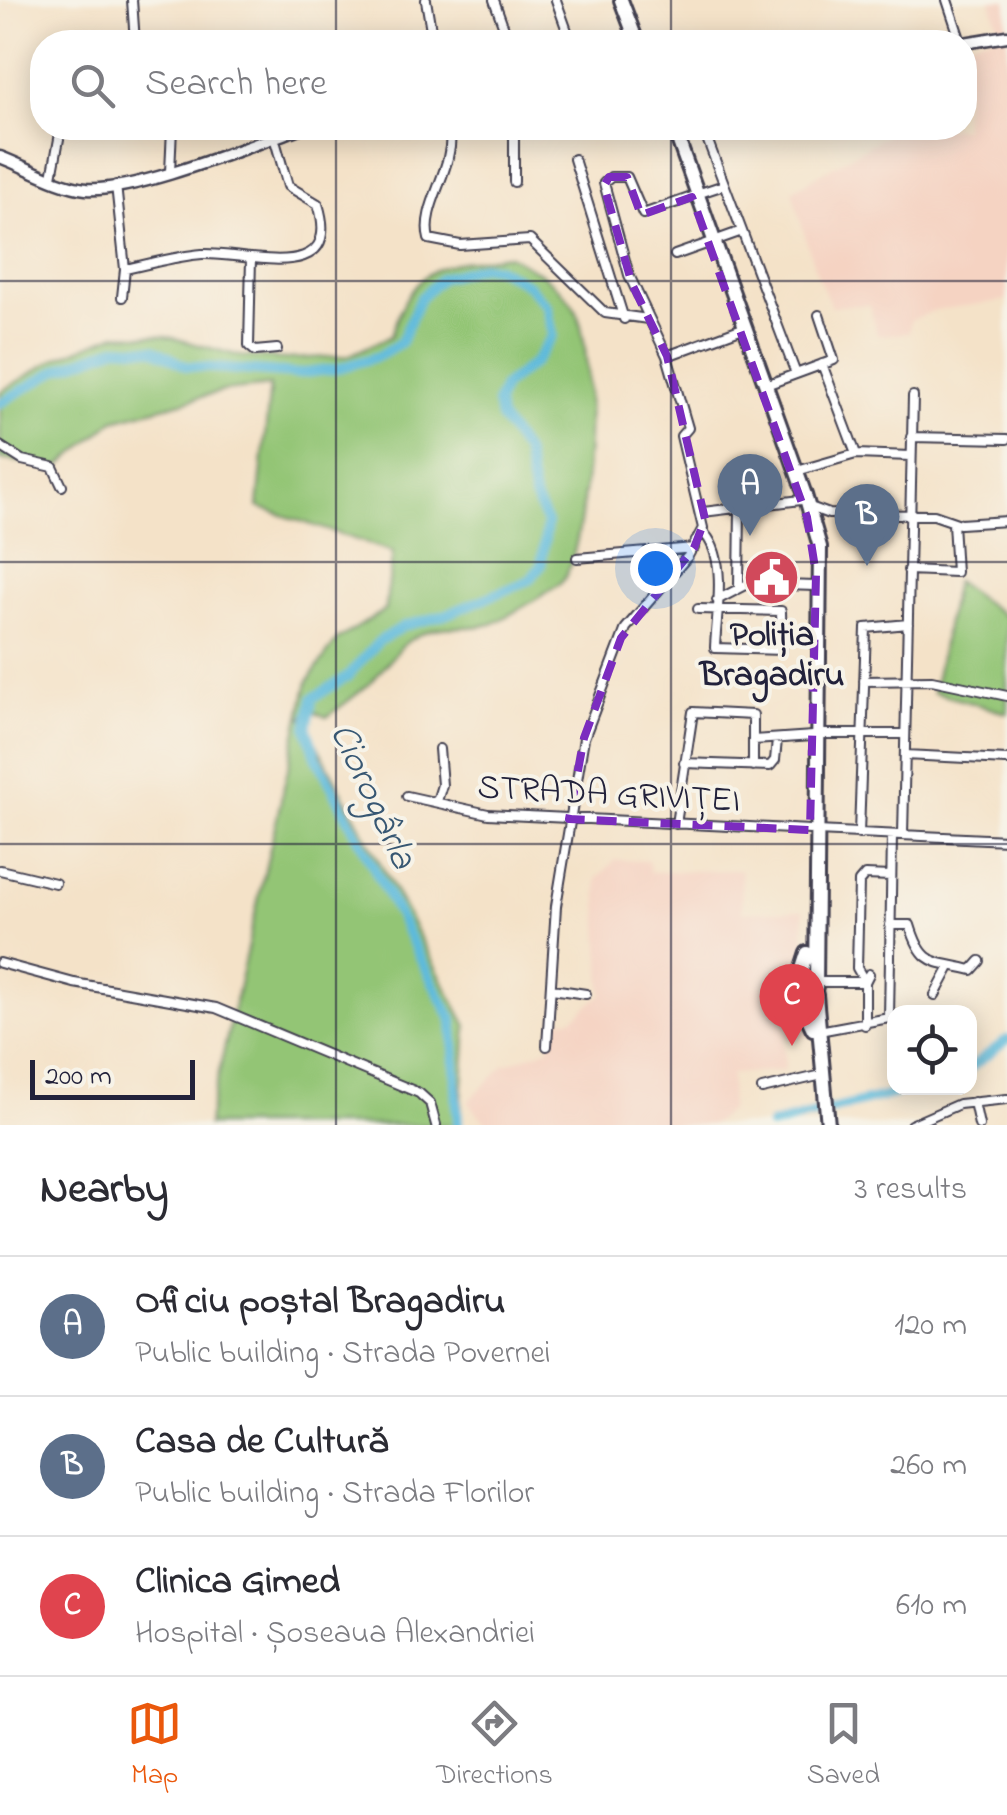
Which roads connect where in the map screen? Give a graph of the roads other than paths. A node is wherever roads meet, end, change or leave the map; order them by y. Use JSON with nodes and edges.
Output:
{"nodes":[{"id":1,"x":132,"y":0,"type":"edge"},
{"id":2,"x":426,"y":0,"type":"edge"},
{"id":3,"x":494,"y":0,"type":"edge"},
{"id":4,"x":556,"y":0,"type":"edge"},
{"id":5,"x":625,"y":0,"type":"edge"},
{"id":6,"x":947,"y":0,"type":"edge"},
{"id":7,"x":135,"y":30,"type":"edge"},
{"id":8,"x":431,"y":30,"type":"edge"},
{"id":9,"x":505,"y":30,"type":"edge"},
{"id":10,"x":567,"y":30,"type":"edge"},
{"id":11,"x":636,"y":30,"type":"edge"},
{"id":12,"x":958,"y":30,"type":"edge"},
{"id":13,"x":1007,"y":36,"type":"edge"},
{"id":14,"x":977,"y":41,"type":"edge"},
{"id":15,"x":59,"y":140,"type":"edge"},
{"id":16,"x":171,"y":140,"type":"edge"},
{"id":17,"x":265,"y":140,"type":"edge"},
{"id":18,"x":275,"y":140,"type":"edge"},
{"id":19,"x":450,"y":140,"type":"edge"},
{"id":20,"x":514,"y":140,"type":"edge"},
{"id":21,"x":673,"y":140,"type":"edge"},
{"id":22,"x":708,"y":140,"type":"edge"},
{"id":23,"x":0,"y":157,"type":"edge"},
{"id":24,"x":574,"y":159,"type":"dead end"},
{"id":25,"x":170,"y":172,"type":"junction"},
{"id":26,"x":52,"y":177,"type":"junction"},
{"id":27,"x":514,"y":182,"type":"dead end"},
{"id":28,"x":116,"y":185,"type":"junction"},
{"id":29,"x":724,"y":185,"type":"junction"},
{"id":30,"x":695,"y":196,"type":"junction"},
{"id":31,"x":742,"y":231,"type":"junction"},
{"id":32,"x":711,"y":242,"type":"junction"},
{"id":33,"x":675,"y":254,"type":"dead end"},
{"id":34,"x":251,"y":258,"type":"junction"},
{"id":35,"x":125,"y":269,"type":"junction"},
{"id":36,"x":122,"y":297,"type":"dead end"},
{"id":37,"x":819,"y":315,"type":"dead end"},
{"id":38,"x":624,"y":319,"type":"junction"},
{"id":39,"x":648,"y":320,"type":"junction"},
{"id":40,"x":740,"y":329,"type":"junction"},
{"id":41,"x":277,"y":349,"type":"dead end"},
{"id":42,"x":667,"y":356,"type":"junction"},
{"id":43,"x":822,"y":364,"type":"junction"},
{"id":44,"x":796,"y":374,"type":"junction"},
{"id":45,"x":766,"y":386,"type":"junction"},
{"id":46,"x":913,"y":396,"type":"dead end"},
{"id":47,"x":912,"y":436,"type":"junction"},
{"id":48,"x":1007,"y":439,"type":"edge"},
{"id":49,"x":0,"y":446,"type":"edge"},
{"id":50,"x":856,"y":454,"type":"junction"},
{"id":51,"x":911,"y":456,"type":"junction"},
{"id":52,"x":797,"y":471,"type":"junction"},
{"id":53,"x":62,"y":486,"type":"dead end"},
{"id":54,"x":805,"y":503,"type":"junction"},
{"id":55,"x":740,"y":508,"type":"junction"},
{"id":56,"x":703,"y":514,"type":"junction"},
{"id":57,"x":829,"y":514,"type":"junction"},
{"id":58,"x":910,"y":516,"type":"junction"},
{"id":59,"x":1007,"y":521,"type":"edge"},
{"id":60,"x":953,"y":523,"type":"junction"},
{"id":61,"x":814,"y":524,"type":"junction"},
{"id":62,"x":702,"y":531,"type":"junction"},
{"id":63,"x":694,"y":548,"type":"junction"},
{"id":64,"x":577,"y":558,"type":"dead end"},
{"id":65,"x":908,"y":570,"type":"junction"},
{"id":66,"x":816,"y":586,"type":"junction"},
{"id":67,"x":739,"y":588,"type":"junction"},
{"id":68,"x":716,"y":605,"type":"junction"},
{"id":69,"x":698,"y":609,"type":"dead end"},
{"id":70,"x":908,"y":624,"type":"junction"},
{"id":71,"x":783,"y":636,"type":"junction"},
{"id":72,"x":816,"y":636,"type":"junction"},
{"id":73,"x":907,"y":680,"type":"junction"},
{"id":74,"x":864,"y":681,"type":"junction"},
{"id":75,"x":1007,"y":696,"type":"edge"},
{"id":76,"x":863,"y":734,"type":"junction"},
{"id":77,"x":905,"y":734,"type":"junction"},
{"id":78,"x":815,"y":735,"type":"junction"},
{"id":79,"x":754,"y":740,"type":"junction"},
{"id":80,"x":777,"y":740,"type":"junction"},
{"id":81,"x":439,"y":749,"type":"dead end"},
{"id":82,"x":905,"y":755,"type":"junction"},
{"id":83,"x":1007,"y":760,"type":"edge"},
{"id":84,"x":684,"y":764,"type":"junction"},
{"id":85,"x":753,"y":766,"type":"junction"},
{"id":86,"x":408,"y":796,"type":"dead end"},
{"id":87,"x":438,"y":801,"type":"junction"},
{"id":88,"x":570,"y":819,"type":"junction"},
{"id":89,"x":676,"y":824,"type":"junction"},
{"id":90,"x":813,"y":831,"type":"junction"},
{"id":91,"x":859,"y":834,"type":"junction"},
{"id":92,"x":892,"y":835,"type":"junction"},
{"id":93,"x":903,"y":835,"type":"junction"},
{"id":94,"x":1007,"y":840,"type":"edge"},
{"id":95,"x":0,"y":870,"type":"edge"},
{"id":96,"x":892,"y":876,"type":"junction"},
{"id":97,"x":55,"y":883,"type":"dead end"},
{"id":98,"x":890,"y":924,"type":"junction"},
{"id":99,"x":980,"y":961,"type":"dead end"},
{"id":100,"x":0,"y":964,"type":"edge"},
{"id":101,"x":950,"y":967,"type":"junction"},
{"id":102,"x":889,"y":974,"type":"junction"},
{"id":103,"x":864,"y":977,"type":"junction"},
{"id":104,"x":797,"y":984,"type":"junction"},
{"id":105,"x":819,"y":988,"type":"junction"},
{"id":106,"x":552,"y":989,"type":"junction"},
{"id":107,"x":586,"y":994,"type":"dead end"},
{"id":108,"x":934,"y":994,"type":"dead end"},
{"id":109,"x":799,"y":1000,"type":"junction"},
{"id":110,"x":865,"y":1025,"type":"junction"},
{"id":111,"x":818,"y":1030,"type":"junction"},
{"id":112,"x":547,"y":1046,"type":"dead end"},
{"id":113,"x":821,"y":1085,"type":"junction"},
{"id":114,"x":762,"y":1088,"type":"dead end"},
{"id":115,"x":1007,"y":1099,"type":"edge"},
{"id":116,"x":974,"y":1102,"type":"junction"},
{"id":117,"x":436,"y":1125,"type":"edge"},
{"id":118,"x":826,"y":1125,"type":"edge"},
{"id":119,"x":911,"y":1125,"type":"edge"},
{"id":120,"x":979,"y":1125,"type":"edge"}],
"edges":[{"from":1,"to":7,"type":"street"},
{"from":2,"to":8,"type":"street"},
{"from":3,"to":9,"type":"street"},
{"from":4,"to":10,"type":"street"},
{"from":5,"to":11,"type":"highway"},
{"from":6,"to":12,"type":"street"},
{"from":13,"to":14,"type":"main road"},
{"from":15,"to":26,"type":"street"},
{"from":16,"to":25,"type":"street"},
{"from":17,"to":25,"type":"main road"},
{"from":18,"to":34,"type":"street"},
{"from":19,"to":38,"type":"street"},
{"from":20,"to":27,"type":"street"},
{"from":21,"to":30,"type":"highway"},
{"from":22,"to":29,"type":"street"},
{"from":23,"to":26,"type":"main road"},
{"from":24,"to":38,"type":"street"},
{"from":25,"to":28,"type":"main road"},
{"from":26,"to":28,"type":"main road"},
{"from":28,"to":35,"type":"street"},
{"from":29,"to":30,"type":"street"},
{"from":29,"to":31,"type":"street"},
{"from":30,"to":32,"type":"highway"},
{"from":30,"to":39,"type":"street"},
{"from":31,"to":32,"type":"street"},
{"from":31,"to":44,"type":"street"},
{"from":32,"to":33,"type":"street"},
{"from":32,"to":40,"type":"highway"},
{"from":32,"to":45,"type":"highway"},
{"from":34,"to":35,"type":"street"},
{"from":34,"to":41,"type":"street"},
{"from":35,"to":36,"type":"street"},
{"from":37,"to":43,"type":"street"},
{"from":38,"to":39,"type":"street"},
{"from":39,"to":42,"type":"street"},
{"from":40,"to":42,"type":"street"},
{"from":40,"to":54,"type":"highway"},
{"from":42,"to":56,"type":"street"},
{"from":43,"to":44,"type":"street"},
{"from":43,"to":50,"type":"street"},
{"from":44,"to":45,"type":"street"},
{"from":45,"to":52,"type":"highway"},
{"from":46,"to":47,"type":"street"},
{"from":47,"to":48,"type":"street"},
{"from":47,"to":51,"type":"street"},
{"from":49,"to":53,"type":"street"},
{"from":50,"to":51,"type":"street"},
{"from":50,"to":52,"type":"street"},
{"from":51,"to":58,"type":"street"},
{"from":52,"to":54,"type":"highway"},
{"from":54,"to":55,"type":"street"},
{"from":54,"to":57,"type":"street"},
{"from":54,"to":61,"type":"highway"},
{"from":54,"to":66,"type":"highway"},
{"from":55,"to":56,"type":"street"},
{"from":55,"to":67,"type":"street"},
{"from":56,"to":62,"type":"street"},
{"from":57,"to":58,"type":"street"},
{"from":57,"to":61,"type":"street"},
{"from":58,"to":60,"type":"street"},
{"from":58,"to":65,"type":"street"},
{"from":59,"to":60,"type":"street"},
{"from":60,"to":65,"type":"street"},
{"from":61,"to":78,"type":"highway"},
{"from":62,"to":63,"type":"street"},
{"from":62,"to":68,"type":"street"},
{"from":63,"to":64,"type":"street"},
{"from":63,"to":88,"type":"street"},
{"from":65,"to":70,"type":"street"},
{"from":66,"to":67,"type":"street"},
{"from":66,"to":72,"type":"highway"},
{"from":67,"to":68,"type":"street"},
{"from":68,"to":69,"type":"street"},
{"from":68,"to":71,"type":"street"},
{"from":68,"to":71,"type":"street"},
{"from":70,"to":73,"type":"street"},
{"from":70,"to":74,"type":"street"},
{"from":71,"to":72,"type":"street"},
{"from":72,"to":78,"type":"highway"},
{"from":73,"to":74,"type":"street"},
{"from":73,"to":75,"type":"street"},
{"from":73,"to":77,"type":"street"},
{"from":74,"to":76,"type":"street"},
{"from":76,"to":77,"type":"street"},
{"from":76,"to":78,"type":"street"},
{"from":76,"to":91,"type":"street"},
{"from":77,"to":82,"type":"street"},
{"from":78,"to":80,"type":"street"},
{"from":78,"to":90,"type":"highway"},
{"from":79,"to":80,"type":"street"},
{"from":79,"to":84,"type":"street"},
{"from":79,"to":85,"type":"street"},
{"from":80,"to":85,"type":"street"},
{"from":81,"to":87,"type":"street"},
{"from":82,"to":83,"type":"street"},
{"from":82,"to":93,"type":"street"},
{"from":84,"to":85,"type":"street"},
{"from":84,"to":89,"type":"street"},
{"from":86,"to":87,"type":"street","name":"STRADA GRIVIȚEI"},
{"from":87,"to":88,"type":"street","name":"STRADA GRIVIȚEI"},
{"from":88,"to":89,"type":"street","name":"STRADA GRIVIȚEI"},
{"from":88,"to":106,"type":"street"},
{"from":89,"to":90,"type":"street","name":"STRADA GRIVIȚEI"},
{"from":90,"to":91,"type":"street","name":"STRADA GRIVIȚEI"},
{"from":90,"to":104,"type":"highway"},
{"from":90,"to":105,"type":"highway"},
{"from":91,"to":92,"type":"street","name":"STRADA GRIVIȚEI"},
{"from":92,"to":93,"type":"street","name":"STRADA GRIVIȚEI"},
{"from":92,"to":96,"type":"street"},
{"from":93,"to":94,"type":"street","name":"STRADA GRIVIȚEI"},
{"from":95,"to":97,"type":"street"},
{"from":96,"to":98,"type":"street"},
{"from":96,"to":103,"type":"street"},
{"from":98,"to":101,"type":"street"},
{"from":98,"to":102,"type":"street"},
{"from":99,"to":101,"type":"street"},
{"from":100,"to":117,"type":"street"},
{"from":101,"to":108,"type":"street"},
{"from":102,"to":103,"type":"street"},
{"from":102,"to":110,"type":"street"},
{"from":103,"to":105,"type":"street"},
{"from":103,"to":110,"type":"street"},
{"from":104,"to":105,"type":"highway"},
{"from":104,"to":109,"type":"highway"},
{"from":105,"to":109,"type":"highway"},
{"from":105,"to":111,"type":"highway"},
{"from":106,"to":107,"type":"street"},
{"from":106,"to":112,"type":"street"},
{"from":109,"to":113,"type":"highway"},
{"from":110,"to":111,"type":"street"},
{"from":111,"to":113,"type":"highway"},
{"from":113,"to":114,"type":"street"},
{"from":113,"to":118,"type":"highway"},
{"from":115,"to":116,"type":"street"},
{"from":116,"to":119,"type":"street"},
{"from":116,"to":120,"type":"street"}]}
